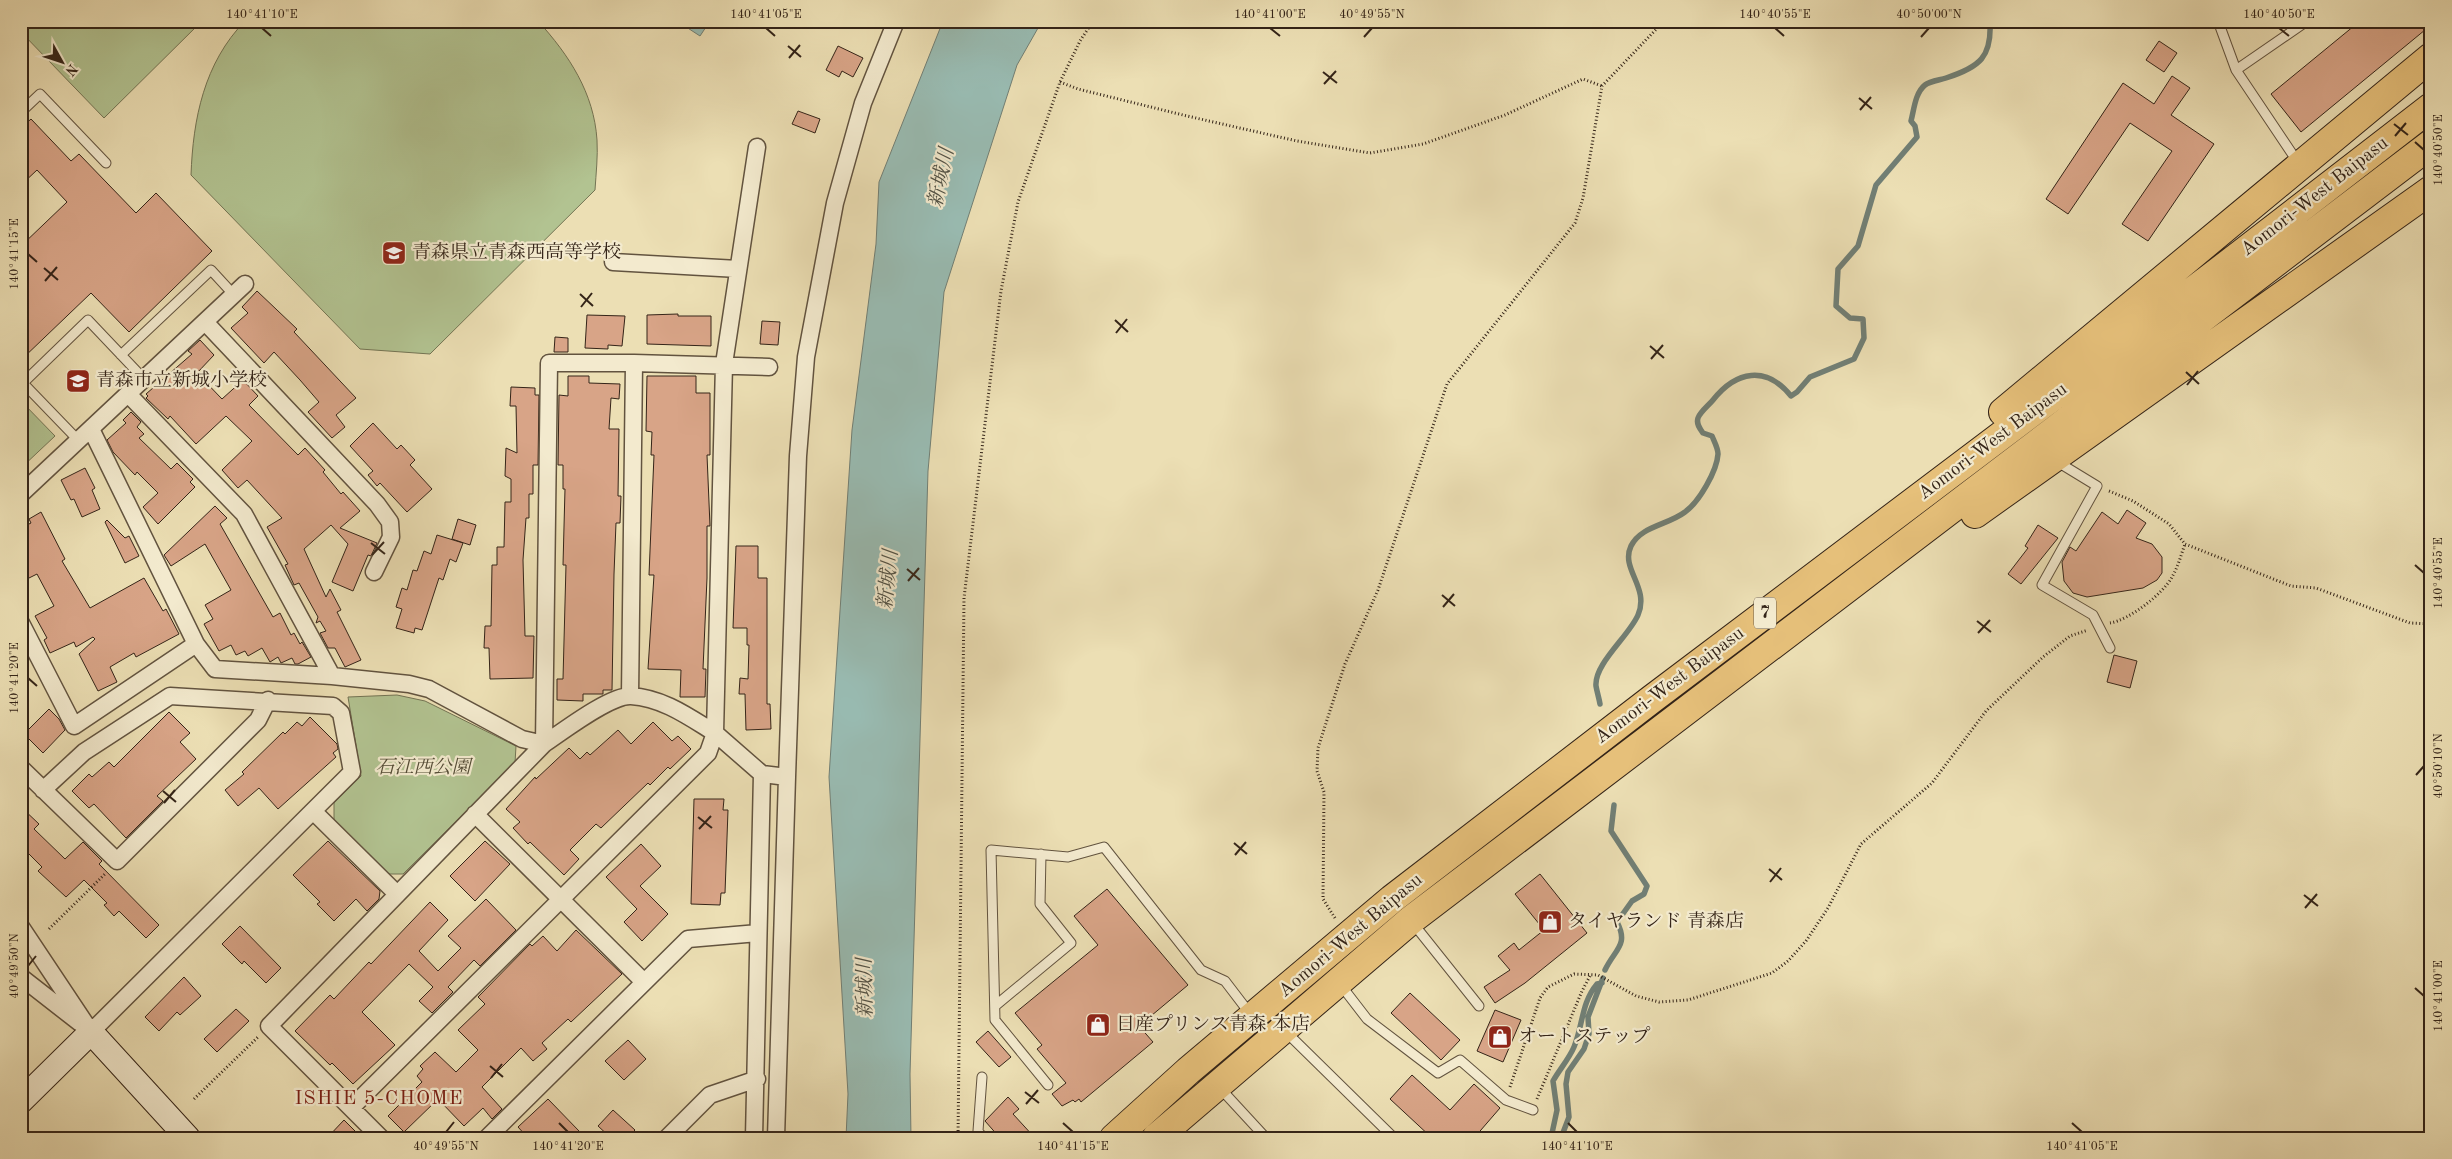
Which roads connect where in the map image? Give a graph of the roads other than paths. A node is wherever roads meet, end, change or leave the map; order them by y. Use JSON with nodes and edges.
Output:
{"nodes":[{"id":1,"x":896,"y":21,"type":"edge"},
{"id":2,"x":2218,"y":21,"type":"edge"},
{"id":3,"x":2307,"y":21,"type":"edge"},
{"id":4,"x":2431,"y":57,"type":"edge"},
{"id":5,"x":2236,"y":70,"type":"junction"},
{"id":6,"x":2431,"y":107,"type":"edge"},
{"id":7,"x":21,"y":112,"type":"edge"},
{"id":8,"x":2431,"y":144,"type":"edge"},
{"id":9,"x":757,"y":147,"type":"dead end"},
{"id":10,"x":106,"y":163,"type":"dead end"},
{"id":11,"x":2301,"y":166,"type":"junction"},
{"id":12,"x":2431,"y":190,"type":"edge"},
{"id":13,"x":613,"y":262,"type":"dead end"},
{"id":14,"x":738,"y":269,"type":"junction"},
{"id":15,"x":240,"y":290,"type":"joint"},
{"id":16,"x":205,"y":322,"type":"junction"},
{"id":17,"x":121,"y":355,"type":"junction"},
{"id":18,"x":634,"y":362,"type":"junction"},
{"id":19,"x":724,"y":364,"type":"junction"},
{"id":20,"x":769,"y":367,"type":"dead end"},
{"id":21,"x":144,"y":379,"type":"junction"},
{"id":22,"x":22,"y":382,"type":"edge"},
{"id":23,"x":128,"y":394,"type":"junction"},
{"id":24,"x":91,"y":429,"type":"junction"},
{"id":25,"x":78,"y":440,"type":"junction"},
{"id":26,"x":2052,"y":459,"type":"junction"},
{"id":27,"x":21,"y":494,"type":"edge"},
{"id":28,"x":1822,"y":571,"type":"junction"},
{"id":29,"x":374,"y":572,"type":"dead end"},
{"id":30,"x":21,"y":623,"type":"edge"},
{"id":31,"x":1780,"y":638,"type":"junction"},
{"id":32,"x":196,"y":644,"type":"junction"},
{"id":33,"x":2110,"y":648,"type":"dead end"},
{"id":34,"x":332,"y":676,"type":"junction"},
{"id":35,"x":630,"y":696,"type":"junction"},
{"id":36,"x":268,"y":700,"type":"junction"},
{"id":37,"x":715,"y":733,"type":"junction"},
{"id":38,"x":544,"y":744,"type":"junction"},
{"id":39,"x":21,"y":768,"type":"edge"},
{"id":40,"x":762,"y":774,"type":"junction"},
{"id":41,"x":786,"y":777,"type":"junction"},
{"id":42,"x":43,"y":790,"type":"junction"},
{"id":43,"x":313,"y":812,"type":"junction"},
{"id":44,"x":475,"y":814,"type":"junction"},
{"id":45,"x":1041,"y":854,"type":"junction"},
{"id":46,"x":397,"y":894,"type":"junction"},
{"id":47,"x":560,"y":898,"type":"junction"},
{"id":48,"x":1411,"y":920,"type":"junction"},
{"id":49,"x":21,"y":927,"type":"edge"},
{"id":50,"x":758,"y":933,"type":"junction"},
{"id":51,"x":21,"y":977,"type":"edge"},
{"id":52,"x":643,"y":981,"type":"junction"},
{"id":53,"x":1338,"y":982,"type":"junction"},
{"id":54,"x":995,"y":1006,"type":"junction"},
{"id":55,"x":1479,"y":1006,"type":"dead end"},
{"id":56,"x":1253,"y":1017,"type":"junction"},
{"id":57,"x":1282,"y":1028,"type":"junction"},
{"id":58,"x":91,"y":1032,"type":"junction"},
{"id":59,"x":982,"y":1077,"type":"dead end"},
{"id":60,"x":757,"y":1079,"type":"junction"},
{"id":61,"x":1216,"y":1084,"type":"junction"},
{"id":62,"x":1048,"y":1085,"type":"dead end"},
{"id":63,"x":21,"y":1102,"type":"edge"},
{"id":64,"x":351,"y":1108,"type":"junction"},
{"id":65,"x":1532,"y":1110,"type":"road end"},
{"id":66,"x":188,"y":1138,"type":"edge"},
{"id":67,"x":381,"y":1138,"type":"edge"},
{"id":68,"x":487,"y":1138,"type":"edge"},
{"id":69,"x":667,"y":1138,"type":"edge"},
{"id":70,"x":754,"y":1138,"type":"edge"},
{"id":71,"x":776,"y":1138,"type":"edge"},
{"id":72,"x":983,"y":1138,"type":"edge"},
{"id":73,"x":1114,"y":1138,"type":"edge"},
{"id":74,"x":1156,"y":1138,"type":"edge"},
{"id":75,"x":1266,"y":1138,"type":"edge"},
{"id":76,"x":1394,"y":1138,"type":"edge"}],
"edges":[{"from":1,"to":41,"type":"street"},
{"from":2,"to":5,"type":"lane"},
{"from":3,"to":5,"type":"lane"},
{"from":4,"to":11,"type":"highway"},
{"from":5,"to":11,"type":"lane"},
{"from":6,"to":28,"type":"highway","name":"Aomori-West Baipasu","number":"7"},
{"from":7,"to":10,"type":"lane"},
{"from":8,"to":31,"type":"highway","name":"Aomori-West Baipasu","number":"7"},
{"from":9,"to":14,"type":"street"},
{"from":11,"to":28,"type":"highway"},
{"from":12,"to":26,"type":"highway"},
{"from":13,"to":14,"type":"street"},
{"from":14,"to":19,"type":"street"},
{"from":15,"to":16,"type":"street"},
{"from":15,"to":17,"type":"lane"},
{"from":16,"to":21,"type":"street"},
{"from":16,"to":29,"type":"street"},
{"from":17,"to":21,"type":"lane"},
{"from":17,"to":22,"type":"lane"},
{"from":18,"to":19,"type":"street"},
{"from":18,"to":35,"type":"street"},
{"from":18,"to":38,"type":"street"},
{"from":19,"to":20,"type":"street"},
{"from":19,"to":37,"type":"street"},
{"from":21,"to":23,"type":"street"},
{"from":22,"to":25,"type":"lane"},
{"from":23,"to":24,"type":"street"},
{"from":23,"to":34,"type":"street"},
{"from":24,"to":25,"type":"street"},
{"from":24,"to":32,"type":"street"},
{"from":25,"to":27,"type":"street"},
{"from":26,"to":31,"type":"highway"},
{"from":26,"to":33,"type":"lane"},
{"from":28,"to":56,"type":"highway","name":"Aomori-West Baipasu","number":"7"},
{"from":30,"to":32,"type":"street"},
{"from":31,"to":48,"type":"highway","name":"Aomori-West Baipasu","number":"7"},
{"from":32,"to":34,"type":"street"},
{"from":34,"to":38,"type":"street"},
{"from":35,"to":37,"type":"street"},
{"from":35,"to":38,"type":"street"},
{"from":36,"to":42,"type":"street"},
{"from":36,"to":42,"type":"street"},
{"from":36,"to":43,"type":"street"},
{"from":37,"to":40,"type":"street"},
{"from":37,"to":47,"type":"street"},
{"from":38,"to":44,"type":"street"},
{"from":39,"to":42,"type":"street"},
{"from":40,"to":41,"type":"street"},
{"from":40,"to":50,"type":"street"},
{"from":41,"to":71,"type":"street"},
{"from":43,"to":46,"type":"street"},
{"from":43,"to":58,"type":"street"},
{"from":44,"to":46,"type":"street"},
{"from":44,"to":47,"type":"street"},
{"from":45,"to":54,"type":"lane"},
{"from":45,"to":54,"type":"lane"},
{"from":45,"to":56,"type":"lane"},
{"from":46,"to":64,"type":"street"},
{"from":47,"to":52,"type":"street"},
{"from":47,"to":64,"type":"street"},
{"from":48,"to":53,"type":"highway","name":"Aomori-West Baipasu","number":"7"},
{"from":48,"to":55,"type":"lane"},
{"from":49,"to":58,"type":"street"},
{"from":50,"to":52,"type":"street"},
{"from":50,"to":60,"type":"street"},
{"from":51,"to":58,"type":"street"},
{"from":52,"to":68,"type":"street"},
{"from":53,"to":57,"type":"highway","name":"Aomori-West Baipasu","number":"7"},
{"from":53,"to":65,"type":"lane"},
{"from":54,"to":62,"type":"lane"},
{"from":56,"to":73,"type":"highway","name":"Aomori-West Baipasu","number":"7"},
{"from":57,"to":61,"type":"highway","name":"Aomori-West Baipasu","number":"7"},
{"from":57,"to":76,"type":"lane"},
{"from":58,"to":63,"type":"street"},
{"from":58,"to":66,"type":"street"},
{"from":59,"to":72,"type":"lane"},
{"from":60,"to":69,"type":"street"},
{"from":60,"to":70,"type":"street"},
{"from":61,"to":74,"type":"highway","name":"Aomori-West Baipasu","number":"7"},
{"from":61,"to":75,"type":"lane"},
{"from":64,"to":67,"type":"street"}]}
